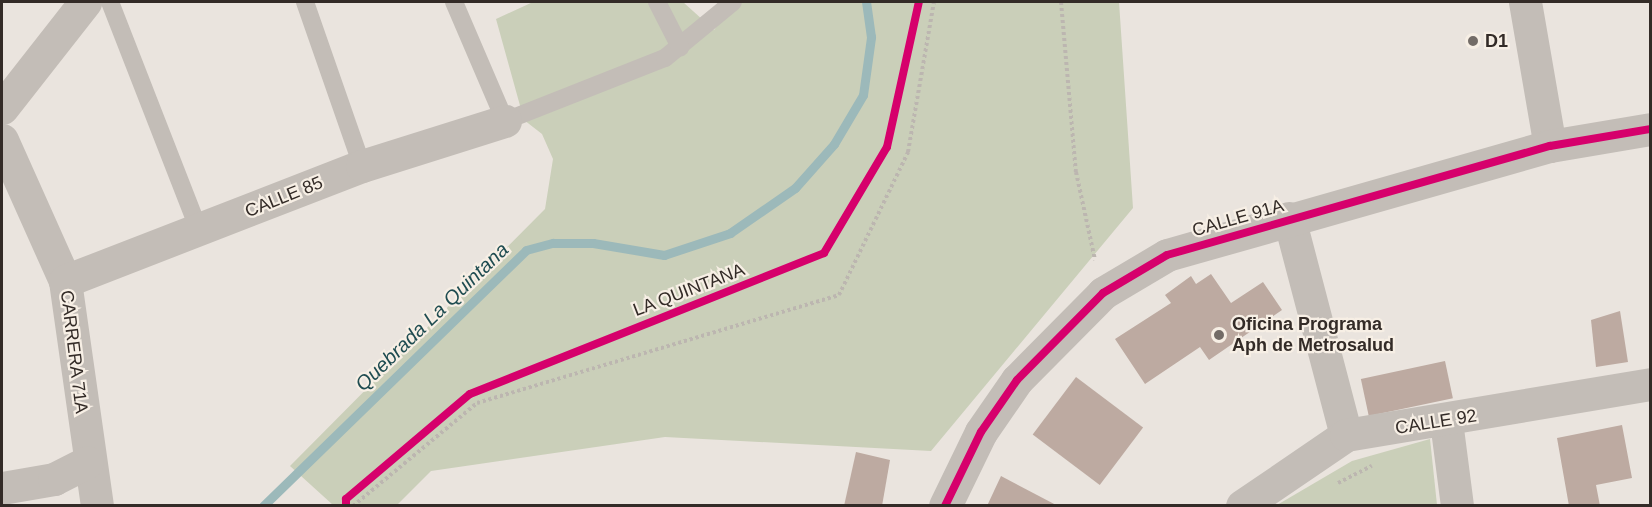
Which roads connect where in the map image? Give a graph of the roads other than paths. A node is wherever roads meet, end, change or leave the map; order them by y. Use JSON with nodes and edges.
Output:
{"nodes":[{"id":1,"x":85,"y":2,"type":"edge"},
{"id":2,"x":110,"y":2,"type":"edge"},
{"id":3,"x":305,"y":2,"type":"edge"},
{"id":4,"x":454,"y":2,"type":"edge"},
{"id":5,"x":657,"y":2,"type":"edge"},
{"id":6,"x":733,"y":2,"type":"edge"},
{"id":7,"x":1526,"y":2,"type":"edge"},
{"id":8,"x":680,"y":47,"type":"junction"},
{"id":9,"x":2,"y":108,"type":"edge"},
{"id":10,"x":505,"y":121,"type":"junction"},
{"id":11,"x":1650,"y":129,"type":"edge"},
{"id":12,"x":2,"y":140,"type":"edge"},
{"id":13,"x":1550,"y":146,"type":"junction"},
{"id":14,"x":362,"y":166,"type":"junction"},
{"id":15,"x":1289,"y":219,"type":"junction"},
{"id":16,"x":199,"y":230,"type":"junction"},
{"id":17,"x":65,"y":281,"type":"junction"},
{"id":18,"x":1650,"y":384,"type":"edge"},
{"id":19,"x":1446,"y":421,"type":"junction"},
{"id":20,"x":1346,"y":435,"type":"junction"},
{"id":21,"x":87,"y":462,"type":"junction"},
{"id":22,"x":2,"y":488,"type":"edge"},
{"id":23,"x":97,"y":506,"type":"edge"},
{"id":24,"x":945,"y":506,"type":"edge"},
{"id":25,"x":1242,"y":506,"type":"edge"},
{"id":26,"x":1457,"y":506,"type":"edge"}],
"edges":[{"from":1,"to":9,"type":"street"},
{"from":2,"to":16,"type":"lane"},
{"from":3,"to":14,"type":"lane"},
{"from":4,"to":10,"type":"lane"},
{"from":5,"to":8,"type":"lane"},
{"from":6,"to":8,"type":"lane"},
{"from":7,"to":13,"type":"street"},
{"from":8,"to":10,"type":"lane"},
{"from":10,"to":14,"type":"street","name":"CALLE 85"},
{"from":11,"to":13,"type":"street","name":"CALLE 91A"},
{"from":12,"to":17,"type":"street","name":"CARRERA 71A"},
{"from":13,"to":15,"type":"street","name":"CALLE 91A"},
{"from":14,"to":16,"type":"street","name":"CALLE 85"},
{"from":15,"to":20,"type":"street"},
{"from":15,"to":24,"type":"street","name":"CALLE 91A"},
{"from":16,"to":17,"type":"street","name":"CALLE 85"},
{"from":17,"to":21,"type":"street","name":"CARRERA 71A"},
{"from":18,"to":19,"type":"street","name":"CALLE 92"},
{"from":19,"to":20,"type":"street","name":"CALLE 92"},
{"from":19,"to":26,"type":"street"},
{"from":20,"to":25,"type":"street","name":"CALLE 92"},
{"from":21,"to":22,"type":"street"},
{"from":21,"to":23,"type":"street","name":"CARRERA 71A"}]}
